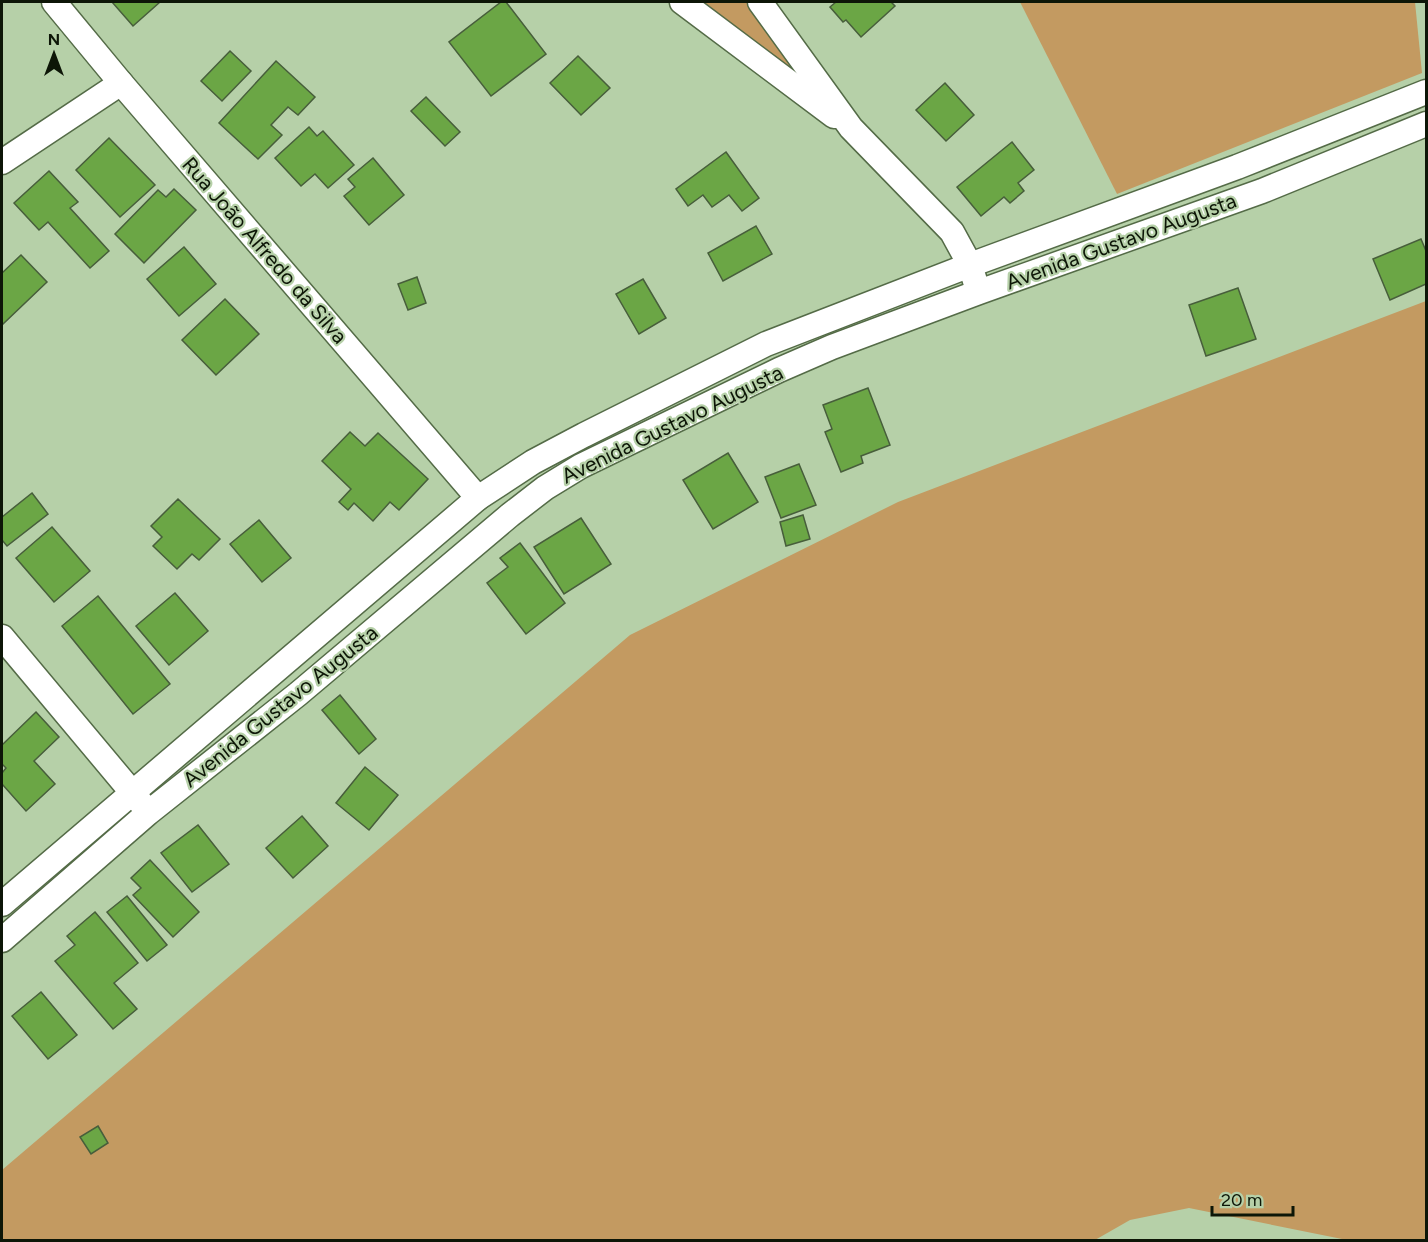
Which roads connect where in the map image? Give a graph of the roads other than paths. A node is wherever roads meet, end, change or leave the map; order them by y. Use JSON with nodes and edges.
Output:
{"nodes":[{"id":1,"x":54,"y":2,"type":"edge"},
{"id":2,"x":682,"y":2,"type":"edge"},
{"id":3,"x":760,"y":2,"type":"edge"},
{"id":4,"x":121,"y":83,"type":"junction"},
{"id":5,"x":1426,"y":92,"type":"edge"},
{"id":6,"x":1426,"y":124,"type":"edge"},
{"id":7,"x":851,"y":128,"type":"junction"},
{"id":8,"x":2,"y":162,"type":"edge"},
{"id":9,"x":970,"y":265,"type":"junction"},
{"id":10,"x":979,"y":292,"type":"junction"},
{"id":11,"x":478,"y":498,"type":"junction"},
{"id":12,"x":2,"y":637,"type":"edge"},
{"id":13,"x":132,"y":791,"type":"junction"},
{"id":14,"x":148,"y":813,"type":"junction"},
{"id":15,"x":2,"y":904,"type":"edge"},
{"id":16,"x":2,"y":940,"type":"edge"}],
"edges":[{"from":1,"to":4,"type":"street","name":"Rua João Alfredo da Silva"},
{"from":2,"to":7,"type":"street"},
{"from":3,"to":7,"type":"street"},
{"from":4,"to":8,"type":"street"},
{"from":4,"to":11,"type":"street","name":"Rua João Alfredo da Silva"},
{"from":5,"to":9,"type":"street","name":"Avenida Gustavo Augusta"},
{"from":6,"to":10,"type":"street","name":"Avenida Gustavo Augusta"},
{"from":7,"to":9,"type":"street"},
{"from":9,"to":10,"type":"street"},
{"from":9,"to":11,"type":"street","name":"Avenida Gustavo Augusta"},
{"from":10,"to":14,"type":"street","name":"Avenida Gustavo Augusta"},
{"from":11,"to":13,"type":"street","name":"Avenida Gustavo Augusta"},
{"from":12,"to":13,"type":"street"},
{"from":13,"to":14,"type":"street"},
{"from":13,"to":15,"type":"street","name":"Avenida Gustavo Augusta"},
{"from":14,"to":16,"type":"street","name":"Avenida Gustavo Augusta"}]}
